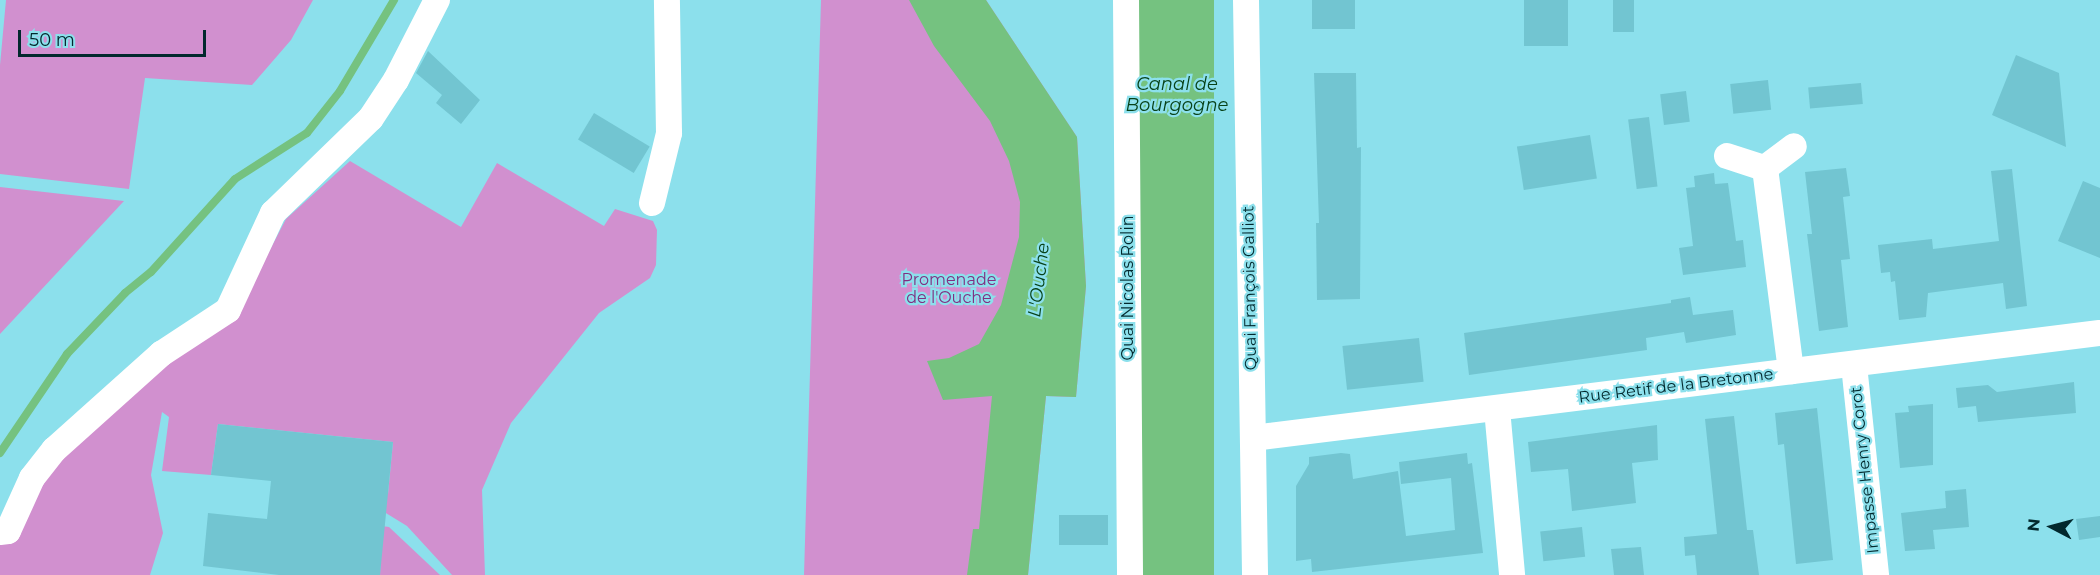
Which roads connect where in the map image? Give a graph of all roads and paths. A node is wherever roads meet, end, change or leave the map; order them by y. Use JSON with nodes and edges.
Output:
{"nodes":[{"id":1,"x":437,"y":0,"type":"edge"},
{"id":2,"x":667,"y":0,"type":"edge"},
{"id":3,"x":1126,"y":0,"type":"edge"},
{"id":4,"x":1246,"y":0,"type":"edge"},
{"id":5,"x":1794,"y":146,"type":"dead end"},
{"id":6,"x":1727,"y":156,"type":"dead end"},
{"id":7,"x":1765,"y":168,"type":"junction"},
{"id":8,"x":652,"y":203,"type":"dead end"},
{"id":9,"x":2100,"y":333,"type":"edge"},
{"id":10,"x":1854,"y":365,"type":"junction"},
{"id":11,"x":1791,"y":371,"type":"junction"},
{"id":12,"x":1497,"y":409,"type":"junction"},
{"id":13,"x":1253,"y":438,"type":"junction"},
{"id":14,"x":0,"y":532,"type":"edge"},
{"id":15,"x":1130,"y":575,"type":"edge"},
{"id":16,"x":1255,"y":575,"type":"edge"},
{"id":17,"x":1512,"y":575,"type":"edge"},
{"id":18,"x":1876,"y":575,"type":"edge"}],
"edges":[{"from":1,"to":14,"type":"street"},
{"from":2,"to":8,"type":"street"},
{"from":3,"to":15,"type":"street","name":"Quai Nicolas Rolin"},
{"from":4,"to":13,"type":"street","name":"Quai François Galliot"},
{"from":5,"to":7,"type":"street"},
{"from":6,"to":7,"type":"street"},
{"from":7,"to":11,"type":"street"},
{"from":9,"to":10,"type":"street","name":"Rue Retif de la Bretonne"},
{"from":10,"to":11,"type":"street","name":"Rue Retif de la Bretonne"},
{"from":10,"to":18,"type":"street","name":"Impasse Henry Corot"},
{"from":11,"to":12,"type":"street","name":"Rue Retif de la Bretonne"},
{"from":12,"to":13,"type":"street","name":"Rue Retif de la Bretonne"},
{"from":12,"to":17,"type":"street"},
{"from":13,"to":16,"type":"street","name":"Quai François Galliot"}]}
